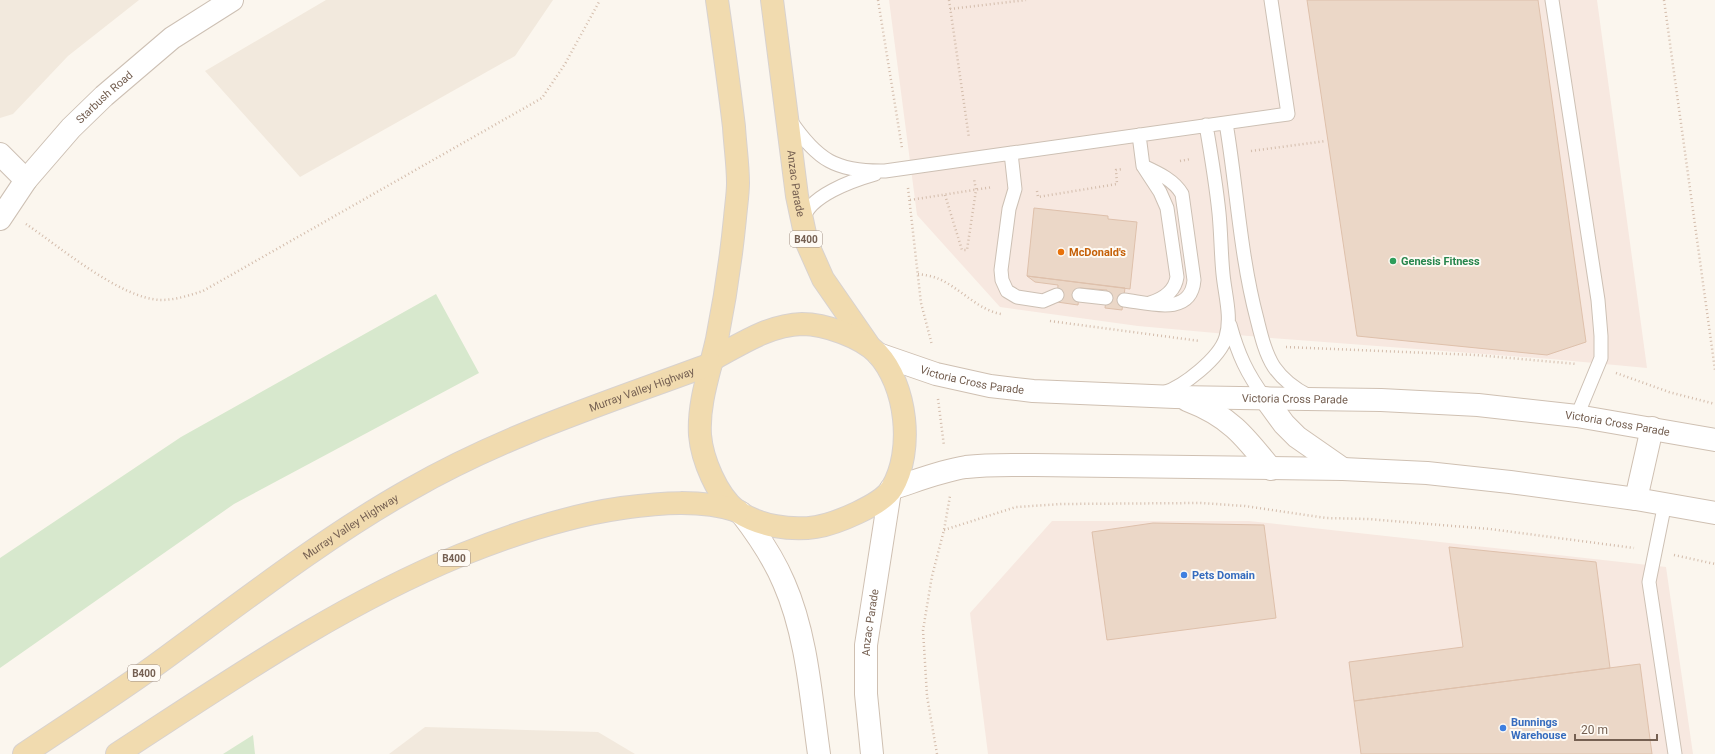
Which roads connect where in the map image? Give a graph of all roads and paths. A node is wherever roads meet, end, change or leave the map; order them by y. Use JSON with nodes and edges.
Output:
{"nodes":[{"id":1,"x":232,"y":0,"type":"edge"},
{"id":2,"x":600,"y":0,"type":"edge"},
{"id":3,"x":717,"y":0,"type":"edge"},
{"id":4,"x":772,"y":0,"type":"edge"},
{"id":5,"x":949,"y":0,"type":"edge"},
{"id":6,"x":1026,"y":0,"type":"edge"},
{"id":7,"x":1271,"y":0,"type":"edge"},
{"id":8,"x":1552,"y":0,"type":"edge"},
{"id":9,"x":1664,"y":0,"type":"edge"},
{"id":10,"x":950,"y":10,"type":"junction"},
{"id":11,"x":786,"y":113,"type":"junction"},
{"id":12,"x":1226,"y":123,"type":"junction"},
{"id":13,"x":1206,"y":125,"type":"junction"},
{"id":14,"x":1139,"y":135,"type":"junction"},
{"id":15,"x":1011,"y":153,"type":"junction"},
{"id":16,"x":0,"y":154,"type":"edge"},
{"id":17,"x":972,"y":158,"type":"junction"},
{"id":18,"x":1143,"y":166,"type":"junction"},
{"id":19,"x":885,"y":171,"type":"junction"},
{"id":20,"x":26,"y":180,"type":"junction"},
{"id":21,"x":976,"y":190,"type":"junction"},
{"id":22,"x":945,"y":195,"type":"junction"},
{"id":23,"x":910,"y":200,"type":"dead end"},
{"id":24,"x":3,"y":215,"type":"edge"},
{"id":25,"x":803,"y":224,"type":"junction"},
{"id":26,"x":918,"y":274,"type":"dead end"},
{"id":27,"x":1057,"y":295,"type":"dead end"},
{"id":28,"x":1079,"y":295,"type":"dead end"},
{"id":29,"x":1106,"y":298,"type":"dead end"},
{"id":30,"x":1124,"y":300,"type":"dead end"},
{"id":31,"x":1150,"y":303,"type":"junction"},
{"id":32,"x":1004,"y":314,"type":"dead end"},
{"id":33,"x":1229,"y":320,"type":"junction"},
{"id":34,"x":1049,"y":321,"type":"dead end"},
{"id":35,"x":1224,"y":343,"type":"junction"},
{"id":36,"x":1264,"y":346,"type":"junction"},
{"id":37,"x":874,"y":351,"type":"junction"},
{"id":38,"x":712,"y":361,"type":"junction"},
{"id":39,"x":1598,"y":366,"type":"junction"},
{"id":40,"x":1714,"y":368,"type":"edge"},
{"id":41,"x":1146,"y":395,"type":"junction"},
{"id":42,"x":1174,"y":397,"type":"junction"},
{"id":43,"x":1265,"y":398,"type":"junction"},
{"id":44,"x":1314,"y":398,"type":"junction"},
{"id":45,"x":1715,"y":404,"type":"edge"},
{"id":46,"x":1577,"y":416,"type":"junction"},
{"id":47,"x":1652,"y":428,"type":"junction"},
{"id":48,"x":1715,"y":440,"type":"edge"},
{"id":49,"x":1271,"y":469,"type":"junction"},
{"id":50,"x":1344,"y":469,"type":"junction"},
{"id":51,"x":891,"y":490,"type":"junction"},
{"id":52,"x":1636,"y":499,"type":"junction"},
{"id":53,"x":1665,"y":503,"type":"junction"},
{"id":54,"x":739,"y":512,"type":"junction"},
{"id":55,"x":1715,"y":513,"type":"edge"},
{"id":56,"x":944,"y":530,"type":"dead end"},
{"id":57,"x":1655,"y":551,"type":"junction"},
{"id":58,"x":1715,"y":564,"type":"edge"},
{"id":59,"x":24,"y":754,"type":"edge"},
{"id":60,"x":116,"y":754,"type":"edge"},
{"id":61,"x":819,"y":754,"type":"edge"},
{"id":62,"x":872,"y":754,"type":"edge"},
{"id":63,"x":1675,"y":754,"type":"edge"}],
"edges":[{"from":1,"to":20,"type":"main road","name":"Starbush Road"},
{"from":2,"to":24,"type":"path"},
{"from":3,"to":38,"type":"main road","number":"B400"},
{"from":4,"to":11,"type":"main road","name":"Anzac Parade","number":"B400"},
{"from":5,"to":10,"type":"path"},
{"from":6,"to":10,"type":"path"},
{"from":7,"to":12,"type":"lane"},
{"from":8,"to":39,"type":"lane"},
{"from":9,"to":40,"type":"path"},
{"from":10,"to":17,"type":"path"},
{"from":11,"to":19,"type":"lane"},
{"from":11,"to":25,"type":"main road","name":"Anzac Parade","number":"B400"},
{"from":12,"to":13,"type":"lane"},
{"from":12,"to":36,"type":"lane"},
{"from":13,"to":14,"type":"lane"},
{"from":13,"to":33,"type":"lane"},
{"from":14,"to":15,"type":"lane"},
{"from":14,"to":18,"type":"lane"},
{"from":15,"to":17,"type":"lane"},
{"from":15,"to":27,"type":"lane"},
{"from":16,"to":20,"type":"main road"},
{"from":17,"to":19,"type":"lane"},
{"from":17,"to":21,"type":"path"},
{"from":18,"to":31,"type":"lane"},
{"from":18,"to":31,"type":"lane"},
{"from":19,"to":25,"type":"lane"},
{"from":20,"to":24,"type":"main road","name":"Starbush Road"},
{"from":21,"to":22,"type":"path"},
{"from":21,"to":22,"type":"path"},
{"from":22,"to":23,"type":"path"},
{"from":25,"to":37,"type":"main road","name":"Anzac Parade","number":"B400"},
{"from":26,"to":32,"type":"path"},
{"from":28,"to":29,"type":"lane"},
{"from":30,"to":31,"type":"lane"},
{"from":33,"to":35,"type":"lane"},
{"from":33,"to":43,"type":"lane"},
{"from":34,"to":35,"type":"path"},
{"from":35,"to":41,"type":"lane"},
{"from":36,"to":39,"type":"path"},
{"from":36,"to":44,"type":"lane"},
{"from":37,"to":38,"type":"main road","number":"B400"},
{"from":37,"to":41,"type":"main road","name":"Victoria Cross Parade"},
{"from":37,"to":51,"type":"main road","number":"B400"},
{"from":38,"to":54,"type":"main road","number":"B400"},
{"from":38,"to":59,"type":"main road","name":"Murray Valley Highway","number":"B400"},
{"from":39,"to":45,"type":"path"},
{"from":39,"to":46,"type":"lane"},
{"from":41,"to":42,"type":"main road","name":"Victoria Cross Parade"},
{"from":42,"to":43,"type":"main road","name":"Victoria Cross Parade"},
{"from":42,"to":49,"type":"main road"},
{"from":43,"to":44,"type":"main road","name":"Victoria Cross Parade"},
{"from":43,"to":50,"type":"main road"},
{"from":44,"to":46,"type":"main road","name":"Victoria Cross Parade"},
{"from":46,"to":47,"type":"main road","name":"Victoria Cross Parade"},
{"from":47,"to":48,"type":"main road","name":"Victoria Cross Parade"},
{"from":47,"to":52,"type":"main road"},
{"from":49,"to":50,"type":"main road"},
{"from":49,"to":51,"type":"main road"},
{"from":50,"to":52,"type":"main road"},
{"from":51,"to":54,"type":"main road","number":"B400"},
{"from":51,"to":62,"type":"main road","name":"Anzac Parade"},
{"from":52,"to":53,"type":"main road"},
{"from":53,"to":55,"type":"main road"},
{"from":53,"to":57,"type":"lane"},
{"from":54,"to":60,"type":"main road","number":"B400"},
{"from":54,"to":61,"type":"main road"},
{"from":56,"to":57,"type":"path"},
{"from":57,"to":58,"type":"path"},
{"from":57,"to":63,"type":"lane"}]}
